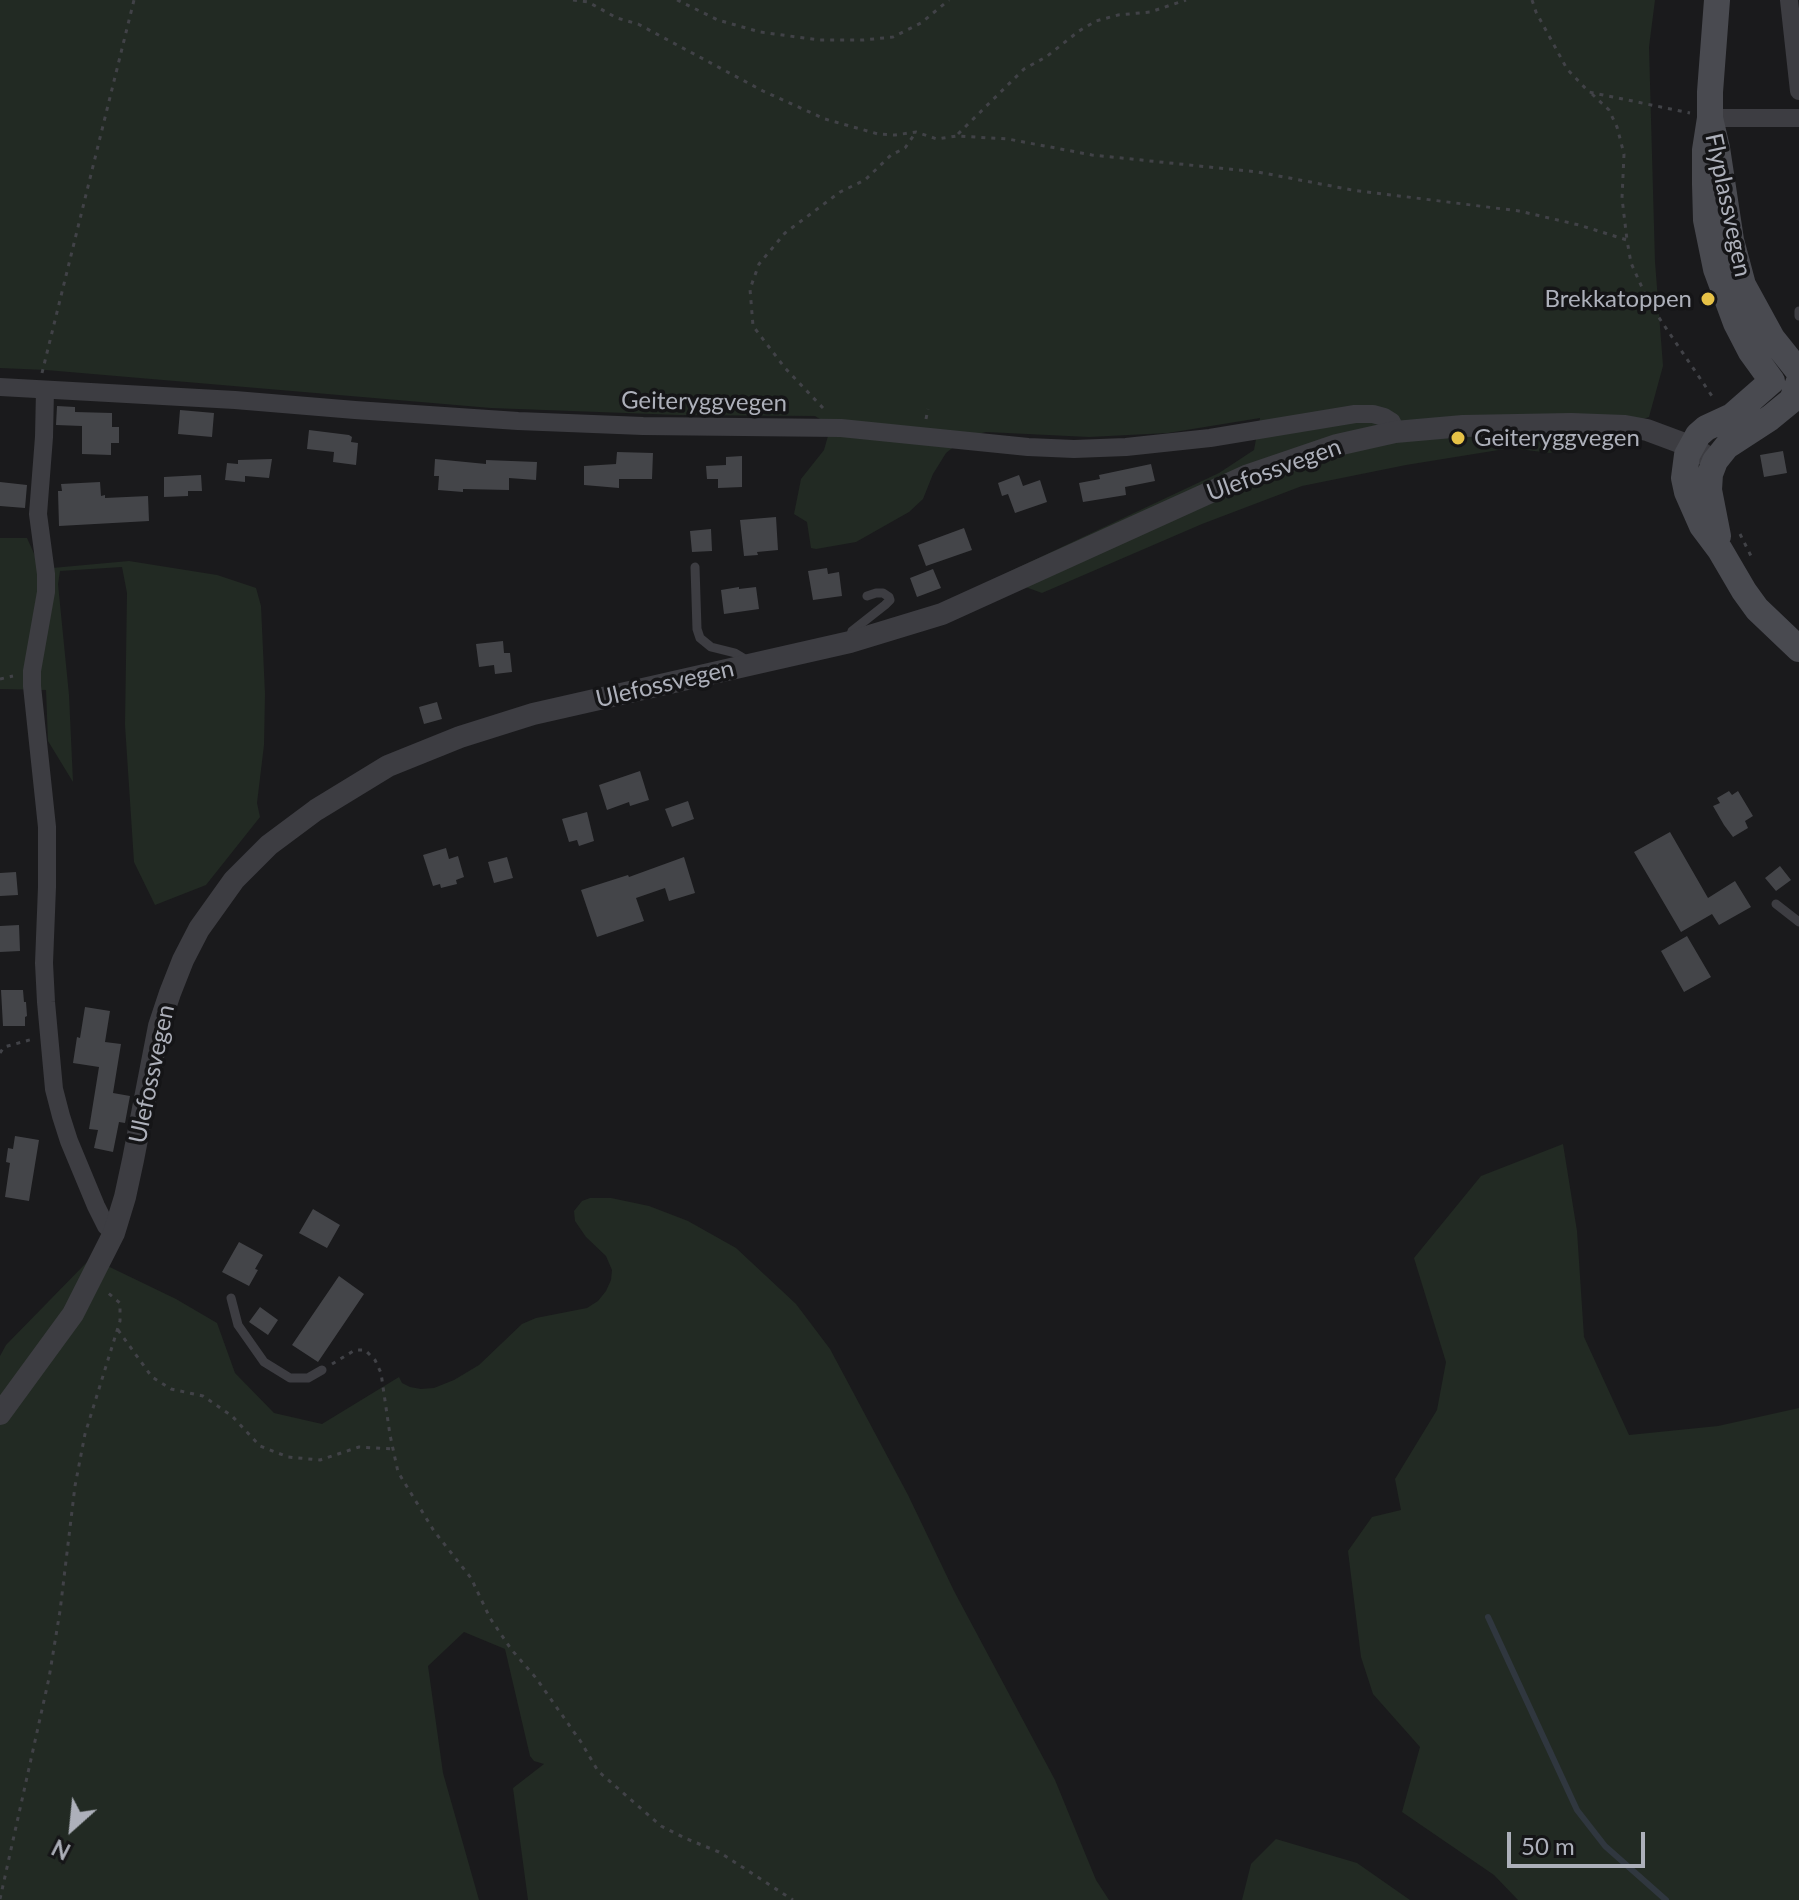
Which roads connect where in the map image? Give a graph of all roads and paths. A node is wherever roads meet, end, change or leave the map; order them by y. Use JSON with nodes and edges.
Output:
{"nodes":[{"id":1,"x":134,"y":0,"type":"edge"},
{"id":2,"x":573,"y":0,"type":"edge"},
{"id":3,"x":677,"y":0,"type":"edge"},
{"id":4,"x":949,"y":0,"type":"edge"},
{"id":5,"x":1186,"y":0,"type":"edge"},
{"id":6,"x":1532,"y":0,"type":"edge"},
{"id":7,"x":1717,"y":0,"type":"edge"},
{"id":8,"x":1789,"y":0,"type":"edge"},
{"id":9,"x":1799,"y":91,"type":"edge"},
{"id":10,"x":1589,"y":92,"type":"junction"},
{"id":11,"x":1710,"y":118,"type":"junction"},
{"id":12,"x":1799,"y":118,"type":"edge"},
{"id":13,"x":916,"y":132,"type":"junction"},
{"id":14,"x":957,"y":136,"type":"junction"},
{"id":15,"x":1627,"y":240,"type":"junction"},
{"id":16,"x":1772,"y":381,"type":"junction"},
{"id":17,"x":0,"y":387,"type":"edge"},
{"id":18,"x":1798,"y":387,"type":"edge"},
{"id":19,"x":42,"y":390,"type":"junction"},
{"id":20,"x":1715,"y":409,"type":"dead end"},
{"id":21,"x":841,"y":428,"type":"junction"},
{"id":22,"x":1395,"y":432,"type":"junction"},
{"id":23,"x":1690,"y":446,"type":"junction"},
{"id":24,"x":1715,"y":461,"type":"junction"},
{"id":25,"x":1738,"y":530,"type":"dead end"},
{"id":26,"x":1720,"y":550,"type":"junction"},
{"id":27,"x":1757,"y":566,"type":"dead end"},
{"id":28,"x":695,"y":567,"type":"dead end"},
{"id":29,"x":867,"y":596,"type":"dead end"},
{"id":30,"x":850,"y":642,"type":"junction"},
{"id":31,"x":1799,"y":649,"type":"edge"},
{"id":32,"x":753,"y":664,"type":"junction"},
{"id":33,"x":1776,"y":904,"type":"dead end"},
{"id":34,"x":1799,"y":922,"type":"edge"},
{"id":35,"x":48,"y":1034,"type":"junction"},
{"id":36,"x":0,"y":1053,"type":"edge"},
{"id":37,"x":114,"y":1233,"type":"junction"},
{"id":38,"x":91,"y":1281,"type":"junction"},
{"id":39,"x":231,"y":1298,"type":"dead end"},
{"id":40,"x":118,"y":1330,"type":"junction"},
{"id":41,"x":322,"y":1370,"type":"joint"},
{"id":42,"x":0,"y":1414,"type":"edge"},
{"id":43,"x":393,"y":1449,"type":"junction"},
{"id":44,"x":0,"y":1899,"type":"edge"},
{"id":45,"x":793,"y":1900,"type":"edge"}],
"edges":[{"from":1,"to":19,"type":"path"},
{"from":2,"to":13,"type":"path"},
{"from":3,"to":4,"type":"path"},
{"from":5,"to":14,"type":"path"},
{"from":6,"to":10,"type":"path"},
{"from":7,"to":11,"type":"main road","name":"Flyplassvegen"},
{"from":8,"to":9,"type":"street"},
{"from":10,"to":11,"type":"path"},
{"from":10,"to":15,"type":"path"},
{"from":11,"to":12,"type":"street","name":"Flyplassvegen"},
{"from":11,"to":16,"type":"main road","name":"Flyplassvegen"},
{"from":11,"to":18,"type":"main road","name":"Flyplassvegen"},
{"from":13,"to":14,"type":"path"},
{"from":13,"to":21,"type":"path"},
{"from":14,"to":15,"type":"path"},
{"from":15,"to":20,"type":"path"},
{"from":16,"to":18,"type":"street"},
{"from":16,"to":23,"type":"main road"},
{"from":17,"to":19,"type":"street","name":"Geiteryggvegen"},
{"from":18,"to":24,"type":"main road"},
{"from":19,"to":21,"type":"street","name":"Geiteryggvegen"},
{"from":19,"to":35,"type":"street"},
{"from":21,"to":22,"type":"street","name":"Geiteryggvegen"},
{"from":22,"to":23,"type":"street","name":"Ulefossvegen"},
{"from":22,"to":30,"type":"street","name":"Ulefossvegen"},
{"from":23,"to":24,"type":"street","name":"Ulefossvegen"},
{"from":23,"to":26,"type":"main road"},
{"from":24,"to":26,"type":"main road"},
{"from":25,"to":27,"type":"path"},
{"from":26,"to":31,"type":"main road"},
{"from":28,"to":32,"type":"lane"},
{"from":29,"to":30,"type":"lane"},
{"from":30,"to":32,"type":"street","name":"Ulefossvegen"},
{"from":32,"to":37,"type":"street","name":"Ulefossvegen"},
{"from":33,"to":34,"type":"lane"},
{"from":35,"to":36,"type":"path"},
{"from":35,"to":37,"type":"street"},
{"from":37,"to":38,"type":"street","name":"Ulefossvegen"},
{"from":38,"to":40,"type":"path"},
{"from":38,"to":42,"type":"street","name":"Ulefossvegen"},
{"from":39,"to":41,"type":"lane"},
{"from":40,"to":43,"type":"path"},
{"from":40,"to":44,"type":"path"},
{"from":41,"to":43,"type":"path"},
{"from":43,"to":45,"type":"path"}]}
